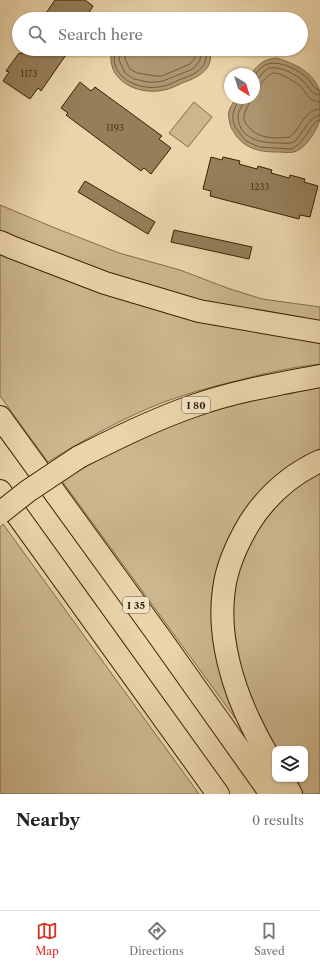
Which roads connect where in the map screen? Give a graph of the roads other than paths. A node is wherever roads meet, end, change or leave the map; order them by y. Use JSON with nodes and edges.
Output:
{"nodes":[{"id":1,"x":0,"y":242,"type":"edge"},
{"id":2,"x":320,"y":332,"type":"edge"},
{"id":3,"x":320,"y":376,"type":"edge"},
{"id":4,"x":0,"y":417,"type":"edge"},
{"id":5,"x":320,"y":461,"type":"edge"},
{"id":6,"x":0,"y":491,"type":"edge"},
{"id":7,"x":0,"y":513,"type":"edge"},
{"id":8,"x":272,"y":763,"type":"edge"},
{"id":9,"x":284,"y":782,"type":"edge"},
{"id":10,"x":218,"y":794,"type":"edge"},
{"id":11,"x":271,"y":794,"type":"edge"},
{"id":12,"x":291,"y":794,"type":"edge"}],
"edges":[{"from":1,"to":2,"type":"highway"},
{"from":3,"to":7,"type":"highway","number":"I 80","bridge":true},
{"from":4,"to":11,"type":"highway","number":"I 35"},
{"from":5,"to":8,"type":"highway"},
{"from":6,"to":10,"type":"highway"},
{"from":9,"to":12,"type":"highway"}]}
